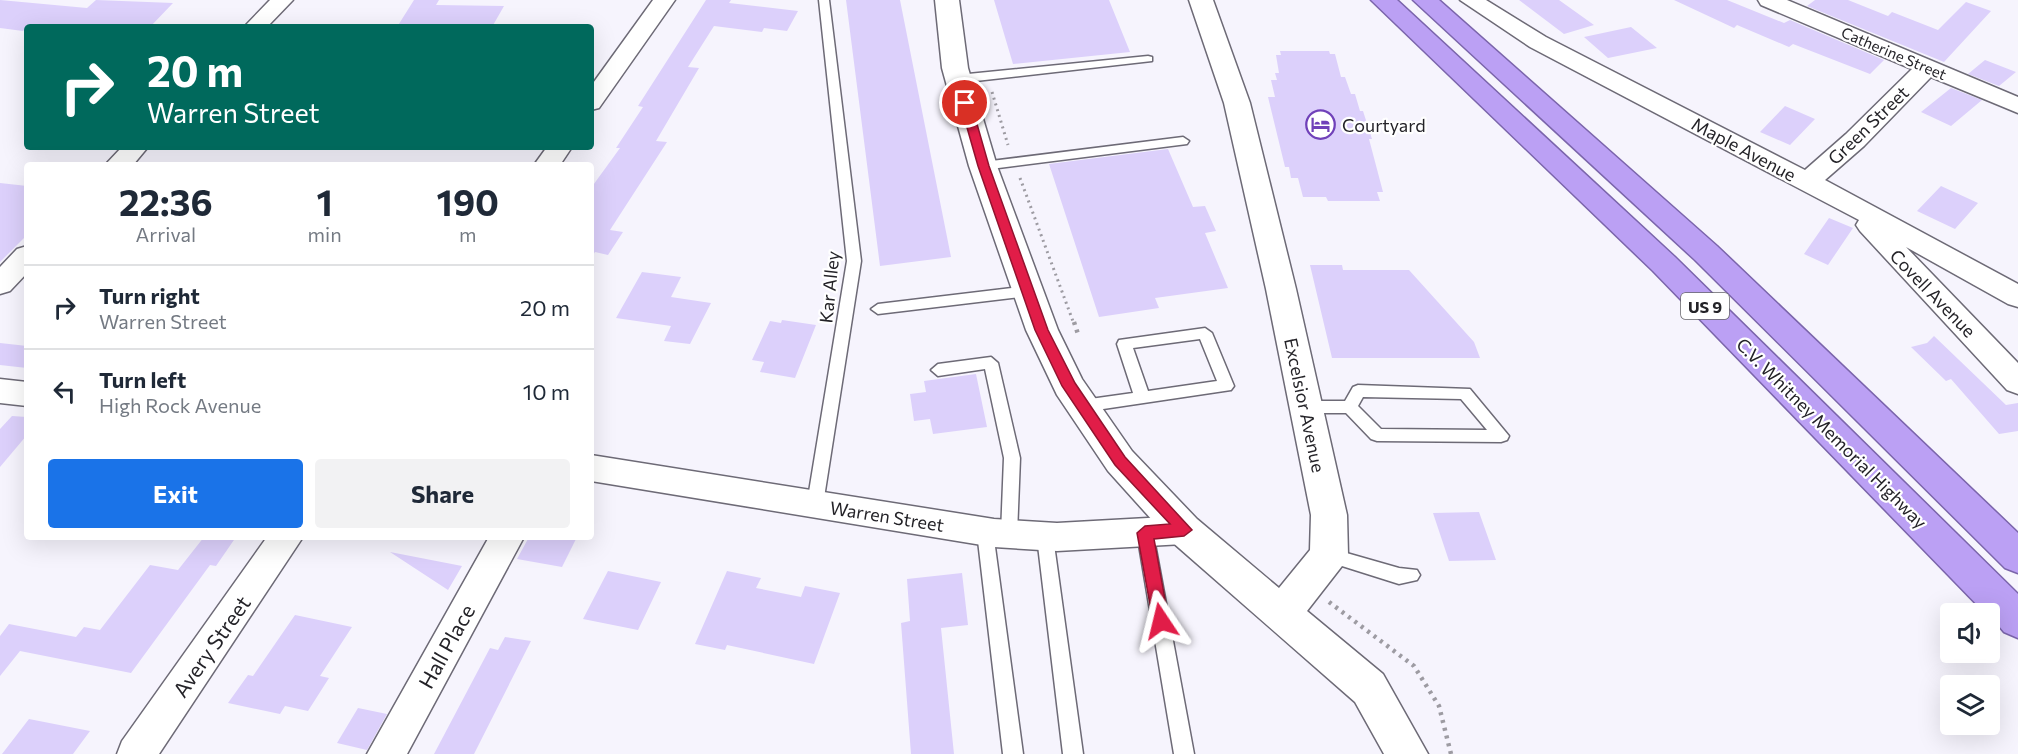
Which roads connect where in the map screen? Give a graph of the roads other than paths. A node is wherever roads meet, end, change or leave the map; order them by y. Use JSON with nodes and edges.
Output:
{"nodes":[{"id":1,"x":282,"y":0,"type":"edge"},
{"id":2,"x":664,"y":0,"type":"edge"},
{"id":3,"x":824,"y":0,"type":"edge"},
{"id":4,"x":946,"y":0,"type":"edge"},
{"id":5,"x":1201,"y":0,"type":"edge"},
{"id":6,"x":1383,"y":0,"type":"edge"},
{"id":7,"x":1425,"y":0,"type":"edge"},
{"id":8,"x":1471,"y":0,"type":"edge"},
{"id":9,"x":1769,"y":0,"type":"edge"},
{"id":10,"x":258,"y":24,"type":"edge"},
{"id":11,"x":1148,"y":59,"type":"dead end"},
{"id":12,"x":1928,"y":67,"type":"junction"},
{"id":13,"x":973,"y":77,"type":"junction"},
{"id":14,"x":594,"y":99,"type":"edge"},
{"id":15,"x":2018,"y":106,"type":"edge"},
{"id":16,"x":1183,"y":141,"type":"dead end"},
{"id":17,"x":133,"y":150,"type":"edge"},
{"id":18,"x":121,"y":162,"type":"edge"},
{"id":19,"x":998,"y":164,"type":"junction"},
{"id":20,"x":1807,"y":182,"type":"junction"},
{"id":21,"x":1848,"y":203,"type":"junction"},
{"id":22,"x":24,"y":259,"type":"edge"},
{"id":23,"x":0,"y":284,"type":"edge"},
{"id":24,"x":1028,"y":291,"type":"junction"},
{"id":25,"x":2018,"y":297,"type":"edge"},
{"id":26,"x":878,"y":309,"type":"dead end"},
{"id":27,"x":938,"y":370,"type":"dead end"},
{"id":28,"x":2018,"y":382,"type":"edge"},
{"id":29,"x":0,"y":392,"type":"edge"},
{"id":30,"x":24,"y":394,"type":"edge"},
{"id":31,"x":1142,"y":398,"type":"junction"},
{"id":32,"x":1083,"y":406,"type":"junction"},
{"id":33,"x":1350,"y":406,"type":"junction"},
{"id":34,"x":1306,"y":407,"type":"junction"},
{"id":35,"x":594,"y":468,"type":"edge"},
{"id":36,"x":815,"y":504,"type":"junction"},
{"id":37,"x":1184,"y":530,"type":"junction"},
{"id":38,"x":997,"y":533,"type":"junction"},
{"id":39,"x":1145,"y":533,"type":"junction"},
{"id":40,"x":1045,"y":537,"type":"junction"},
{"id":41,"x":284,"y":540,"type":"edge"},
{"id":42,"x":505,"y":540,"type":"edge"},
{"id":43,"x":1329,"y":555,"type":"junction"},
{"id":44,"x":2018,"y":557,"type":"edge"},
{"id":45,"x":1412,"y":575,"type":"dead end"},
{"id":46,"x":1282,"y":613,"type":"junction"},
{"id":47,"x":2018,"y":620,"type":"edge"},
{"id":48,"x":136,"y":754,"type":"edge"},
{"id":49,"x":386,"y":754,"type":"edge"},
{"id":50,"x":1013,"y":754,"type":"edge"},
{"id":51,"x":1073,"y":754,"type":"edge"},
{"id":52,"x":1184,"y":754,"type":"edge"},
{"id":53,"x":1407,"y":754,"type":"edge"}],
"edges":[{"from":1,"to":10,"type":"street"},
{"from":2,"to":14,"type":"street"},
{"from":3,"to":36,"type":"lane","name":"Kar Alley"},
{"from":4,"to":13,"type":"street"},
{"from":5,"to":34,"type":"street","name":"Excelsior Avenue"},
{"from":6,"to":47,"type":"highway","name":"C.V. Whitney Memorial Highway","number":"US 9"},
{"from":7,"to":44,"type":"highway","number":"US 9"},
{"from":8,"to":20,"type":"street","name":"Maple Avenue"},
{"from":9,"to":12,"type":"street","name":"Catherine Street"},
{"from":11,"to":13,"type":"lane"},
{"from":12,"to":15,"type":"street","name":"Catherine Street"},
{"from":12,"to":20,"type":"street","name":"Green Street"},
{"from":13,"to":19,"type":"street"},
{"from":16,"to":19,"type":"lane"},
{"from":17,"to":18,"type":"street"},
{"from":19,"to":24,"type":"street"},
{"from":20,"to":21,"type":"street","name":"Maple Avenue"},
{"from":21,"to":25,"type":"street","name":"Maple Avenue"},
{"from":21,"to":28,"type":"street","name":"Covell Avenue"},
{"from":22,"to":23,"type":"street"},
{"from":24,"to":26,"type":"lane"},
{"from":24,"to":32,"type":"street"},
{"from":27,"to":38,"type":"lane"},
{"from":29,"to":30,"type":"street"},
{"from":31,"to":31,"type":"lane"},
{"from":31,"to":32,"type":"lane"},
{"from":32,"to":37,"type":"street"},
{"from":33,"to":33,"type":"lane"},
{"from":33,"to":34,"type":"lane"},
{"from":34,"to":43,"type":"street","name":"Excelsior Avenue"},
{"from":35,"to":36,"type":"street","name":"Warren Street"},
{"from":36,"to":38,"type":"street","name":"Warren Street"},
{"from":37,"to":39,"type":"street","name":"Warren Street"},
{"from":37,"to":46,"type":"street"},
{"from":38,"to":40,"type":"street","name":"Warren Street"},
{"from":38,"to":50,"type":"lane"},
{"from":39,"to":40,"type":"street","name":"Warren Street"},
{"from":39,"to":52,"type":"lane"},
{"from":40,"to":51,"type":"lane"},
{"from":41,"to":48,"type":"street","name":"Avery Street"},
{"from":42,"to":49,"type":"street","name":"Hall Place"},
{"from":43,"to":45,"type":"lane"},
{"from":43,"to":46,"type":"street"},
{"from":46,"to":53,"type":"street"}]}
